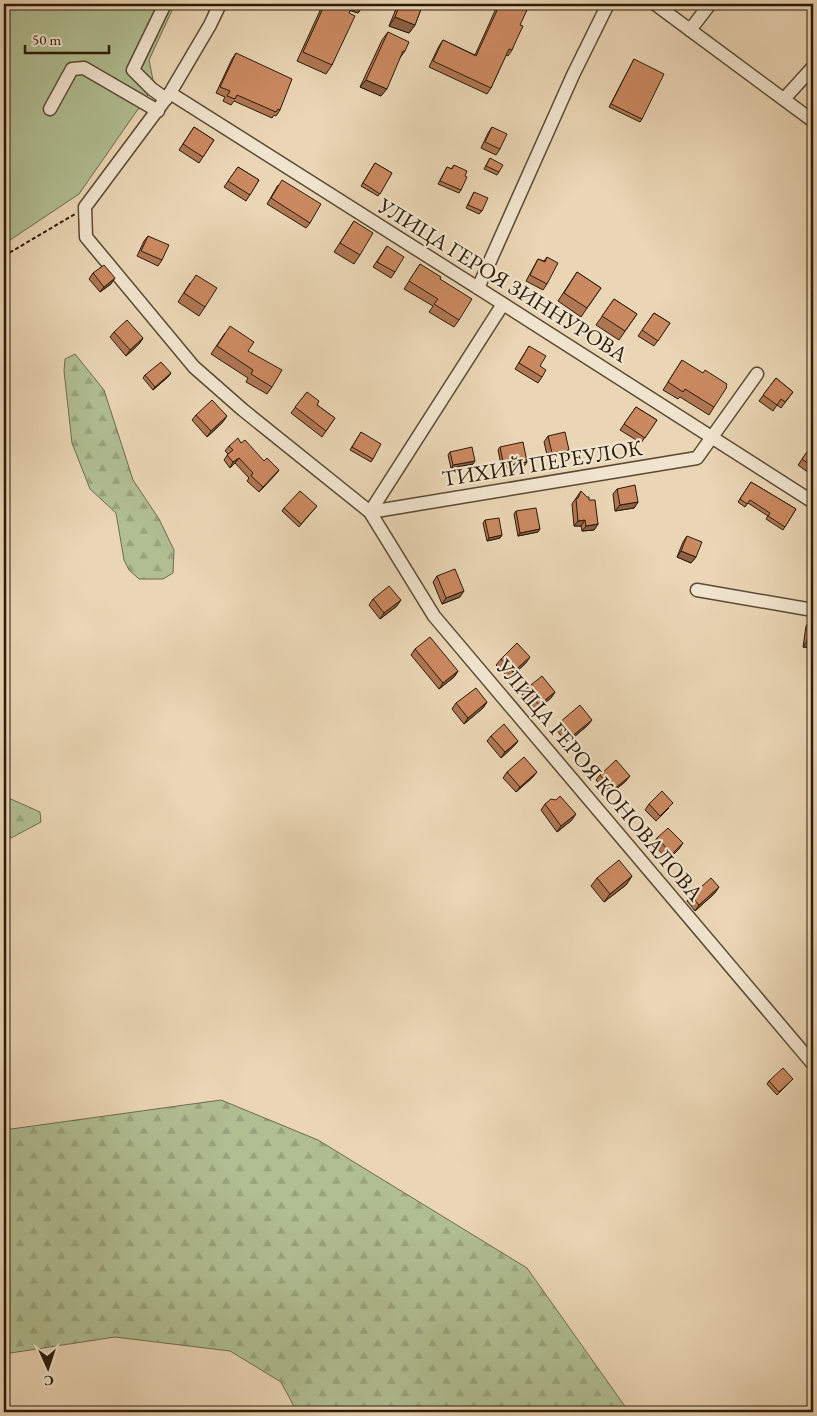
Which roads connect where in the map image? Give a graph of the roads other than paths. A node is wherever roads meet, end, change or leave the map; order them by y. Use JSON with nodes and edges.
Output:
{"nodes":[{"id":1,"x":165,"y":4,"type":"edge"},
{"id":2,"x":220,"y":4,"type":"edge"},
{"id":3,"x":608,"y":4,"type":"edge"},
{"id":4,"x":655,"y":4,"type":"edge"},
{"id":5,"x":710,"y":4,"type":"edge"},
{"id":6,"x":690,"y":30,"type":"junction"},
{"id":7,"x":813,"y":67,"type":"edge"},
{"id":8,"x":168,"y":96,"type":"junction"},
{"id":9,"x":784,"y":100,"type":"junction"},
{"id":10,"x":50,"y":109,"type":"dead end"},
{"id":11,"x":158,"y":111,"type":"junction"},
{"id":12,"x":813,"y":121,"type":"edge"},
{"id":13,"x":478,"y":288,"type":"junction"},
{"id":14,"x":503,"y":304,"type":"junction"},
{"id":15,"x":758,"y":374,"type":"dead end"},
{"id":16,"x":712,"y":438,"type":"junction"},
{"id":17,"x":813,"y":502,"type":"edge"},
{"id":18,"x":370,"y":512,"type":"junction"},
{"id":19,"x":697,"y":590,"type":"dead end"},
{"id":20,"x":813,"y":610,"type":"edge"},
{"id":21,"x":813,"y":1064,"type":"edge"}],
"edges":[{"from":1,"to":8,"type":"street","name":"УЛИЦА ГЕРОЯ ЗИННУРОВА"},
{"from":2,"to":8,"type":"street"},
{"from":3,"to":13,"type":"street"},
{"from":4,"to":6,"type":"street"},
{"from":5,"to":6,"type":"street"},
{"from":6,"to":9,"type":"street"},
{"from":7,"to":9,"type":"street"},
{"from":8,"to":11,"type":"street"},
{"from":8,"to":13,"type":"street","name":"УЛИЦА ГЕРОЯ ЗИННУРОВА"},
{"from":9,"to":12,"type":"street"},
{"from":10,"to":11,"type":"street"},
{"from":11,"to":18,"type":"street","name":"УЛИЦА ГЕРОЯ КОНОВАЛОВА"},
{"from":13,"to":14,"type":"street","name":"УЛИЦА ГЕРОЯ ЗИННУРОВА"},
{"from":14,"to":16,"type":"street","name":"УЛИЦА ГЕРОЯ ЗИННУРОВА"},
{"from":14,"to":18,"type":"street"},
{"from":15,"to":16,"type":"street","name":"ТИХИЙ ПЕРЕУЛОК"},
{"from":16,"to":17,"type":"street","name":"УЛИЦА ГЕРОЯ ЗИННУРОВА"},
{"from":16,"to":18,"type":"street","name":"ТИХИЙ ПЕРЕУЛОК"},
{"from":18,"to":21,"type":"street","name":"УЛИЦА ГЕРОЯ КОНОВАЛОВА"},
{"from":19,"to":20,"type":"street"}]}
